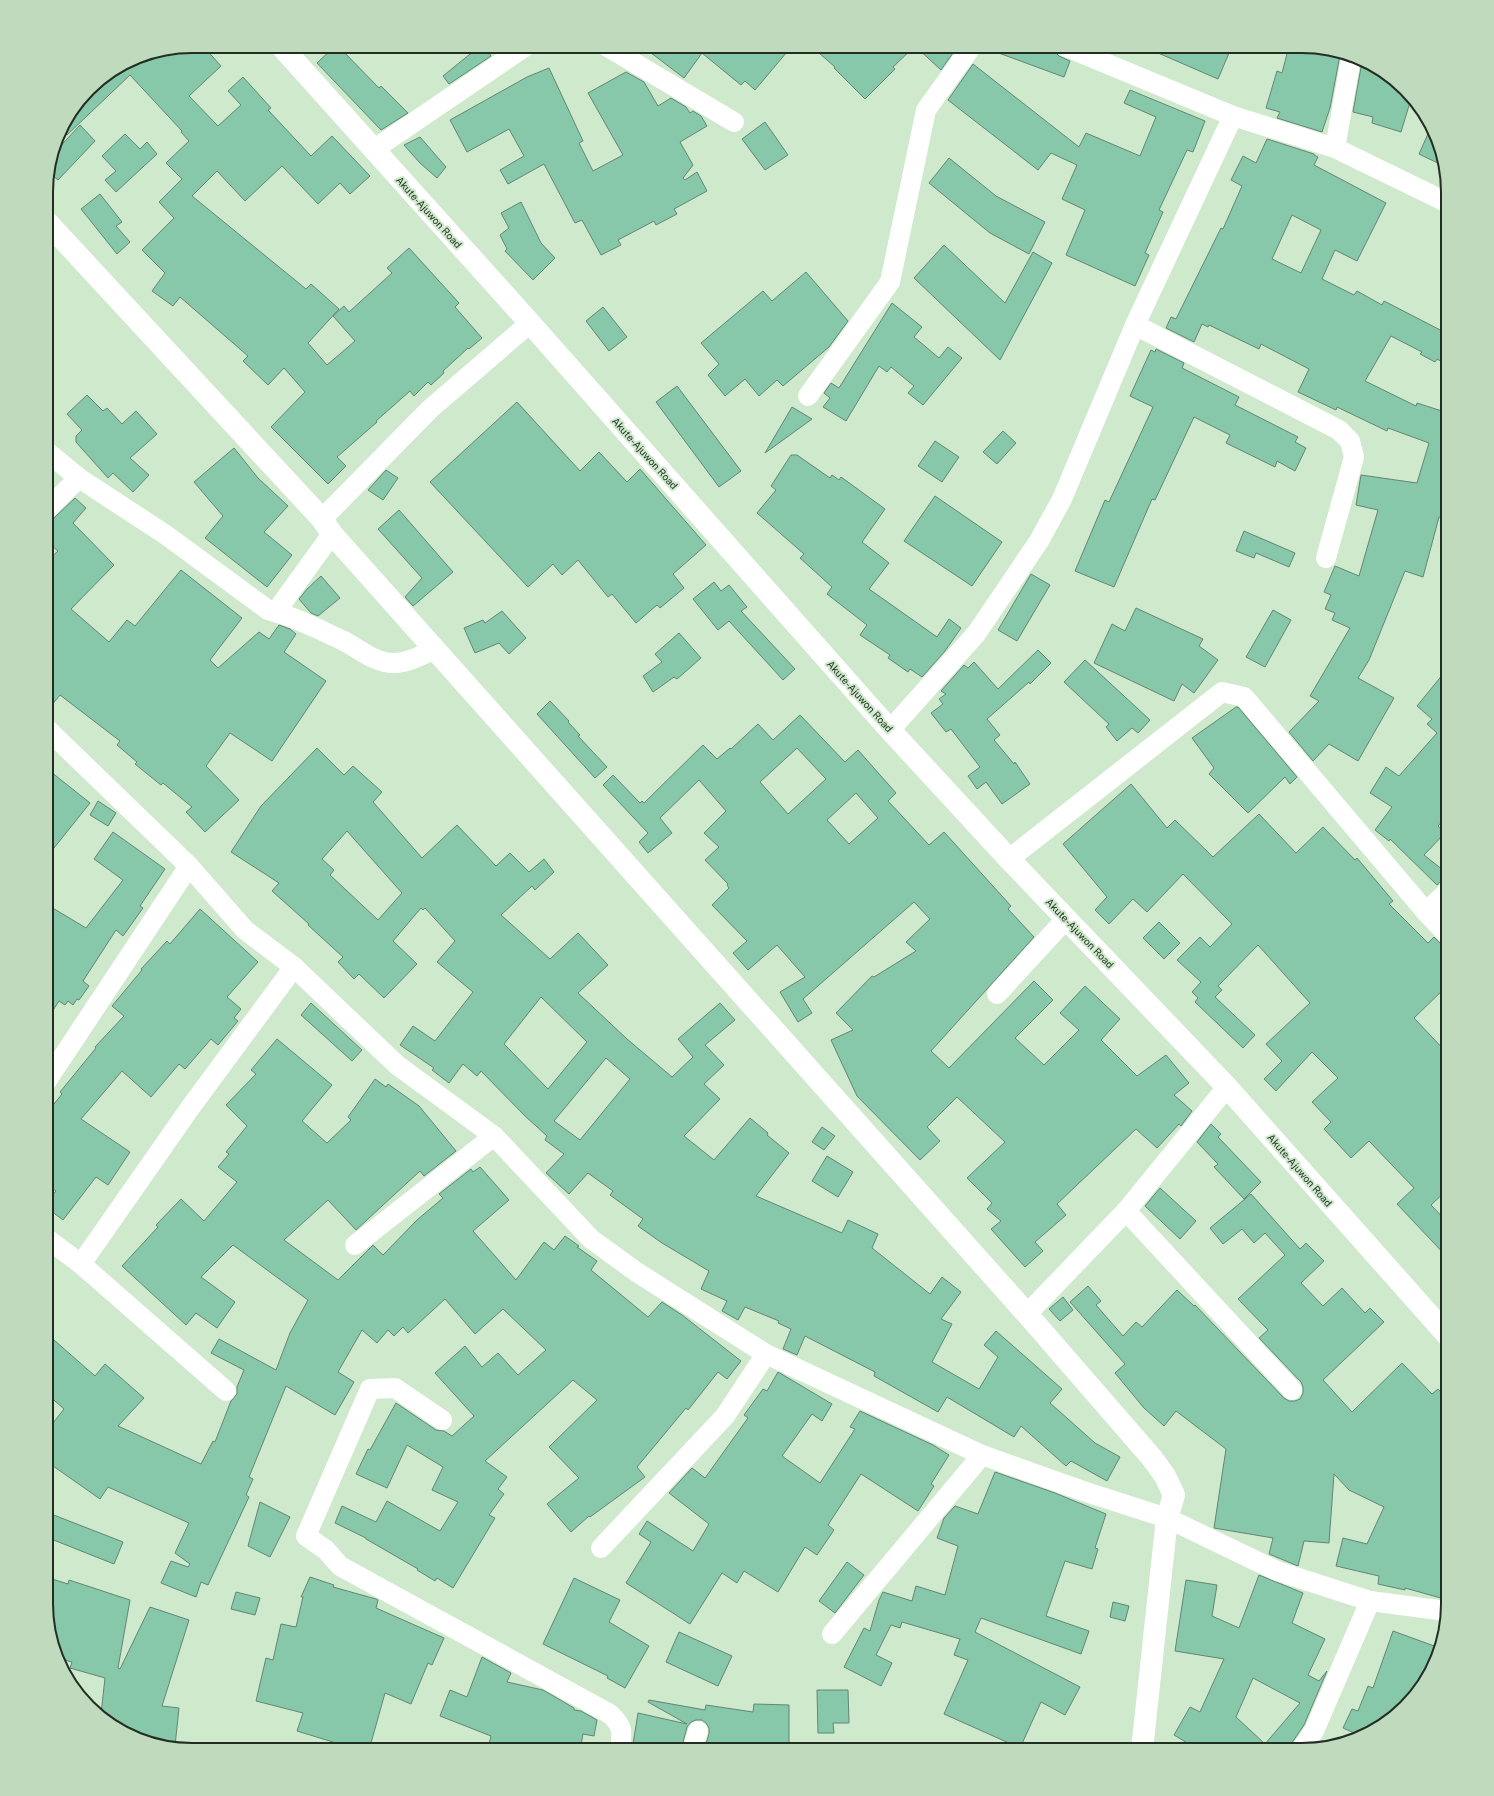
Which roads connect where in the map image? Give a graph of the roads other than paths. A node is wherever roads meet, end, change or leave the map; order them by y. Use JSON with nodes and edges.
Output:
{"nodes":[{"id":1,"x":287,"y":53,"type":"edge"},
{"id":2,"x":516,"y":53,"type":"edge"},
{"id":3,"x":618,"y":53,"type":"edge"},
{"id":4,"x":967,"y":53,"type":"edge"},
{"id":5,"x":1088,"y":53,"type":"edge"},
{"id":6,"x":1350,"y":61,"type":"edge"},
{"id":7,"x":1233,"y":116,"type":"junction"},
{"id":8,"x":734,"y":122,"type":"dead end"},
{"id":9,"x":1334,"y":148,"type":"junction"},
{"id":10,"x":373,"y":150,"type":"junction"},
{"id":11,"x":1441,"y":200,"type":"edge"},
{"id":12,"x":53,"y":229,"type":"edge"},
{"id":13,"x":530,"y":323,"type":"junction"},
{"id":14,"x":1135,"y":325,"type":"junction"},
{"id":15,"x":808,"y":396,"type":"dead end"},
{"id":16,"x":53,"y":457,"type":"edge"},
{"id":17,"x":79,"y":478,"type":"junction"},
{"id":18,"x":53,"y":503,"type":"edge"},
{"id":19,"x":327,"y":526,"type":"junction"},
{"id":20,"x":1326,"y":558,"type":"dead end"},
{"id":21,"x":279,"y":613,"type":"junction"},
{"id":22,"x":435,"y":649,"type":"junction"},
{"id":23,"x":890,"y":730,"type":"junction"},
{"id":24,"x":53,"y":735,"type":"edge"},
{"id":25,"x":1009,"y":859,"type":"junction"},
{"id":26,"x":189,"y":866,"type":"junction"},
{"id":27,"x":1441,"y":898,"type":"edge"},
{"id":28,"x":1426,"y":912,"type":"junction"},
{"id":29,"x":1066,"y":919,"type":"junction"},
{"id":30,"x":1441,"y":928,"type":"edge"},
{"id":31,"x":294,"y":967,"type":"junction"},
{"id":32,"x":997,"y":994,"type":"dead end"},
{"id":33,"x":53,"y":1071,"type":"edge"},
{"id":34,"x":1227,"y":1086,"type":"junction"},
{"id":35,"x":494,"y":1136,"type":"junction"},
{"id":36,"x":1126,"y":1211,"type":"junction"},
{"id":37,"x":53,"y":1243,"type":"edge"},
{"id":38,"x":355,"y":1245,"type":"dead end"},
{"id":39,"x":81,"y":1264,"type":"junction"},
{"id":40,"x":1027,"y":1314,"type":"junction"},
{"id":41,"x":1441,"y":1328,"type":"edge"},
{"id":42,"x":766,"y":1354,"type":"junction"},
{"id":43,"x":1292,"y":1390,"type":"dead end"},
{"id":44,"x":226,"y":1391,"type":"dead end"},
{"id":45,"x":442,"y":1420,"type":"dead end"},
{"id":46,"x":982,"y":1455,"type":"junction"},
{"id":47,"x":1167,"y":1518,"type":"junction"},
{"id":48,"x":601,"y":1548,"type":"dead end"},
{"id":49,"x":1370,"y":1601,"type":"junction"},
{"id":50,"x":1441,"y":1610,"type":"edge"},
{"id":51,"x":832,"y":1634,"type":"dead end"},
{"id":52,"x":698,"y":1731,"type":"dead end"},
{"id":53,"x":621,"y":1743,"type":"edge"},
{"id":54,"x":694,"y":1743,"type":"edge"},
{"id":55,"x":1143,"y":1743,"type":"edge"},
{"id":56,"x":1306,"y":1743,"type":"edge"}],
"edges":[{"from":1,"to":10,"type":"street","name":"Akute-Ajuwon Road"},
{"from":2,"to":10,"type":"street"},
{"from":3,"to":8,"type":"street"},
{"from":4,"to":15,"type":"street"},
{"from":5,"to":7,"type":"street"},
{"from":6,"to":9,"type":"street"},
{"from":7,"to":9,"type":"street"},
{"from":7,"to":14,"type":"street"},
{"from":9,"to":11,"type":"street"},
{"from":10,"to":13,"type":"street","name":"Akute-Ajuwon Road"},
{"from":12,"to":19,"type":"street"},
{"from":13,"to":19,"type":"street"},
{"from":13,"to":23,"type":"street","name":"Akute-Ajuwon Road"},
{"from":14,"to":20,"type":"street"},
{"from":14,"to":23,"type":"street"},
{"from":16,"to":17,"type":"street"},
{"from":17,"to":18,"type":"street"},
{"from":17,"to":21,"type":"street"},
{"from":19,"to":21,"type":"street"},
{"from":19,"to":22,"type":"street"},
{"from":21,"to":22,"type":"street"},
{"from":22,"to":40,"type":"street"},
{"from":23,"to":25,"type":"street","name":"Akute-Ajuwon Road"},
{"from":24,"to":26,"type":"street"},
{"from":25,"to":28,"type":"street"},
{"from":25,"to":29,"type":"street","name":"Akute-Ajuwon Road"},
{"from":26,"to":31,"type":"street"},
{"from":26,"to":33,"type":"street"},
{"from":27,"to":28,"type":"street"},
{"from":28,"to":30,"type":"street"},
{"from":29,"to":32,"type":"street"},
{"from":29,"to":34,"type":"street","name":"Akute-Ajuwon Road"},
{"from":31,"to":35,"type":"street"},
{"from":31,"to":39,"type":"street"},
{"from":34,"to":36,"type":"street"},
{"from":34,"to":41,"type":"street","name":"Akute-Ajuwon Road"},
{"from":35,"to":38,"type":"street"},
{"from":35,"to":42,"type":"street"},
{"from":36,"to":40,"type":"street"},
{"from":36,"to":43,"type":"street"},
{"from":37,"to":39,"type":"street"},
{"from":39,"to":44,"type":"street"},
{"from":40,"to":47,"type":"street"},
{"from":42,"to":46,"type":"street"},
{"from":42,"to":48,"type":"street"},
{"from":45,"to":53,"type":"street"},
{"from":46,"to":47,"type":"street"},
{"from":46,"to":51,"type":"street"},
{"from":47,"to":49,"type":"street"},
{"from":47,"to":55,"type":"street"},
{"from":49,"to":50,"type":"street"},
{"from":49,"to":56,"type":"street"},
{"from":52,"to":54,"type":"street"}]}
